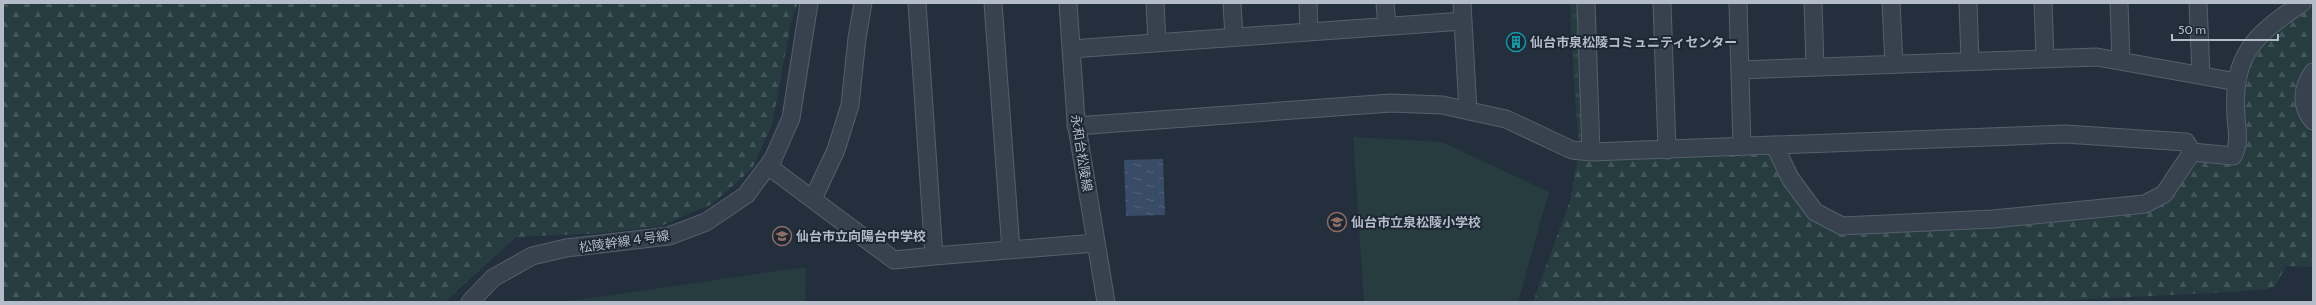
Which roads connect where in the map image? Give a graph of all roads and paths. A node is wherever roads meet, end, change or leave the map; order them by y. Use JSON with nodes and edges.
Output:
{"nodes":[{"id":1,"x":808,"y":3,"type":"edge"},
{"id":2,"x":863,"y":3,"type":"edge"},
{"id":3,"x":918,"y":3,"type":"edge"},
{"id":4,"x":993,"y":3,"type":"edge"},
{"id":5,"x":1068,"y":3,"type":"edge"},
{"id":6,"x":1154,"y":3,"type":"edge"},
{"id":7,"x":1232,"y":3,"type":"edge"},
{"id":8,"x":1308,"y":3,"type":"edge"},
{"id":9,"x":1385,"y":3,"type":"edge"},
{"id":10,"x":1462,"y":3,"type":"edge"},
{"id":11,"x":1586,"y":3,"type":"edge"},
{"id":12,"x":1662,"y":3,"type":"edge"},
{"id":13,"x":1738,"y":3,"type":"edge"},
{"id":14,"x":1813,"y":3,"type":"edge"},
{"id":15,"x":1891,"y":3,"type":"edge"},
{"id":16,"x":1968,"y":3,"type":"edge"},
{"id":17,"x":2043,"y":3,"type":"edge"},
{"id":18,"x":2119,"y":3,"type":"edge"},
{"id":19,"x":2198,"y":3,"type":"edge"},
{"id":20,"x":2296,"y":5,"type":"edge"},
{"id":21,"x":1463,"y":21,"type":"junction"},
{"id":22,"x":1387,"y":26,"type":"junction"},
{"id":23,"x":1310,"y":32,"type":"junction"},
{"id":24,"x":1234,"y":37,"type":"junction"},
{"id":25,"x":1157,"y":43,"type":"junction"},
{"id":26,"x":1071,"y":49,"type":"junction"},
{"id":27,"x":2045,"y":58,"type":"junction"},
{"id":28,"x":1970,"y":61,"type":"junction"},
{"id":29,"x":2121,"y":61,"type":"junction"},
{"id":30,"x":1894,"y":64,"type":"junction"},
{"id":31,"x":1815,"y":67,"type":"junction"},
{"id":32,"x":1740,"y":70,"type":"junction"},
{"id":33,"x":2313,"y":72,"type":"edge"},
{"id":34,"x":2201,"y":75,"type":"junction"},
{"id":35,"x":2237,"y":82,"type":"junction"},
{"id":36,"x":1468,"y":111,"type":"junction"},
{"id":37,"x":2313,"y":121,"type":"edge"},
{"id":38,"x":1076,"y":126,"type":"junction"},
{"id":39,"x":1775,"y":146,"type":"junction"},
{"id":40,"x":1742,"y":147,"type":"junction"},
{"id":41,"x":1667,"y":150,"type":"junction"},
{"id":42,"x":1592,"y":152,"type":"junction"},
{"id":43,"x":2192,"y":152,"type":"junction"},
{"id":44,"x":768,"y":166,"type":"junction"},
{"id":45,"x":813,"y":199,"type":"junction"},
{"id":46,"x":1096,"y":243,"type":"junction"},
{"id":47,"x":1011,"y":250,"type":"junction"},
{"id":48,"x":934,"y":256,"type":"junction"},
{"id":49,"x":470,"y":302,"type":"edge"},
{"id":50,"x":1106,"y":302,"type":"edge"}],
"edges":[{"from":1,"to":44,"type":"street","name":"松陵幹線４号線"},
{"from":2,"to":45,"type":"street"},
{"from":3,"to":48,"type":"street"},
{"from":4,"to":47,"type":"street"},
{"from":5,"to":26,"type":"street","name":"永和台松陵線"},
{"from":6,"to":25,"type":"street"},
{"from":7,"to":24,"type":"street"},
{"from":8,"to":23,"type":"street"},
{"from":9,"to":22,"type":"street"},
{"from":10,"to":21,"type":"street"},
{"from":11,"to":42,"type":"street"},
{"from":12,"to":41,"type":"street"},
{"from":13,"to":32,"type":"street"},
{"from":14,"to":31,"type":"street"},
{"from":15,"to":30,"type":"street"},
{"from":16,"to":28,"type":"street"},
{"from":17,"to":27,"type":"street"},
{"from":18,"to":29,"type":"street"},
{"from":19,"to":34,"type":"street"},
{"from":20,"to":35,"type":"street"},
{"from":21,"to":22,"type":"street"},
{"from":21,"to":36,"type":"street"},
{"from":22,"to":23,"type":"street"},
{"from":23,"to":24,"type":"street"},
{"from":24,"to":25,"type":"street"},
{"from":25,"to":26,"type":"street"},
{"from":26,"to":38,"type":"street","name":"永和台松陵線"},
{"from":27,"to":28,"type":"street"},
{"from":27,"to":29,"type":"street"},
{"from":28,"to":30,"type":"street"},
{"from":29,"to":34,"type":"street"},
{"from":30,"to":31,"type":"street"},
{"from":31,"to":32,"type":"street"},
{"from":32,"to":40,"type":"street"},
{"from":33,"to":37,"type":"street"},
{"from":34,"to":35,"type":"street"},
{"from":35,"to":43,"type":"street"},
{"from":36,"to":38,"type":"street"},
{"from":36,"to":42,"type":"street"},
{"from":38,"to":46,"type":"street","name":"永和台松陵線"},
{"from":39,"to":40,"type":"street"},
{"from":39,"to":43,"type":"street"},
{"from":39,"to":43,"type":"street"},
{"from":40,"to":41,"type":"street"},
{"from":41,"to":42,"type":"street"},
{"from":44,"to":45,"type":"street"},
{"from":44,"to":49,"type":"street","name":"松陵幹線４号線"},
{"from":45,"to":48,"type":"street"},
{"from":46,"to":47,"type":"street"},
{"from":46,"to":50,"type":"street","name":"永和台松陵線"},
{"from":47,"to":48,"type":"street"}]}
